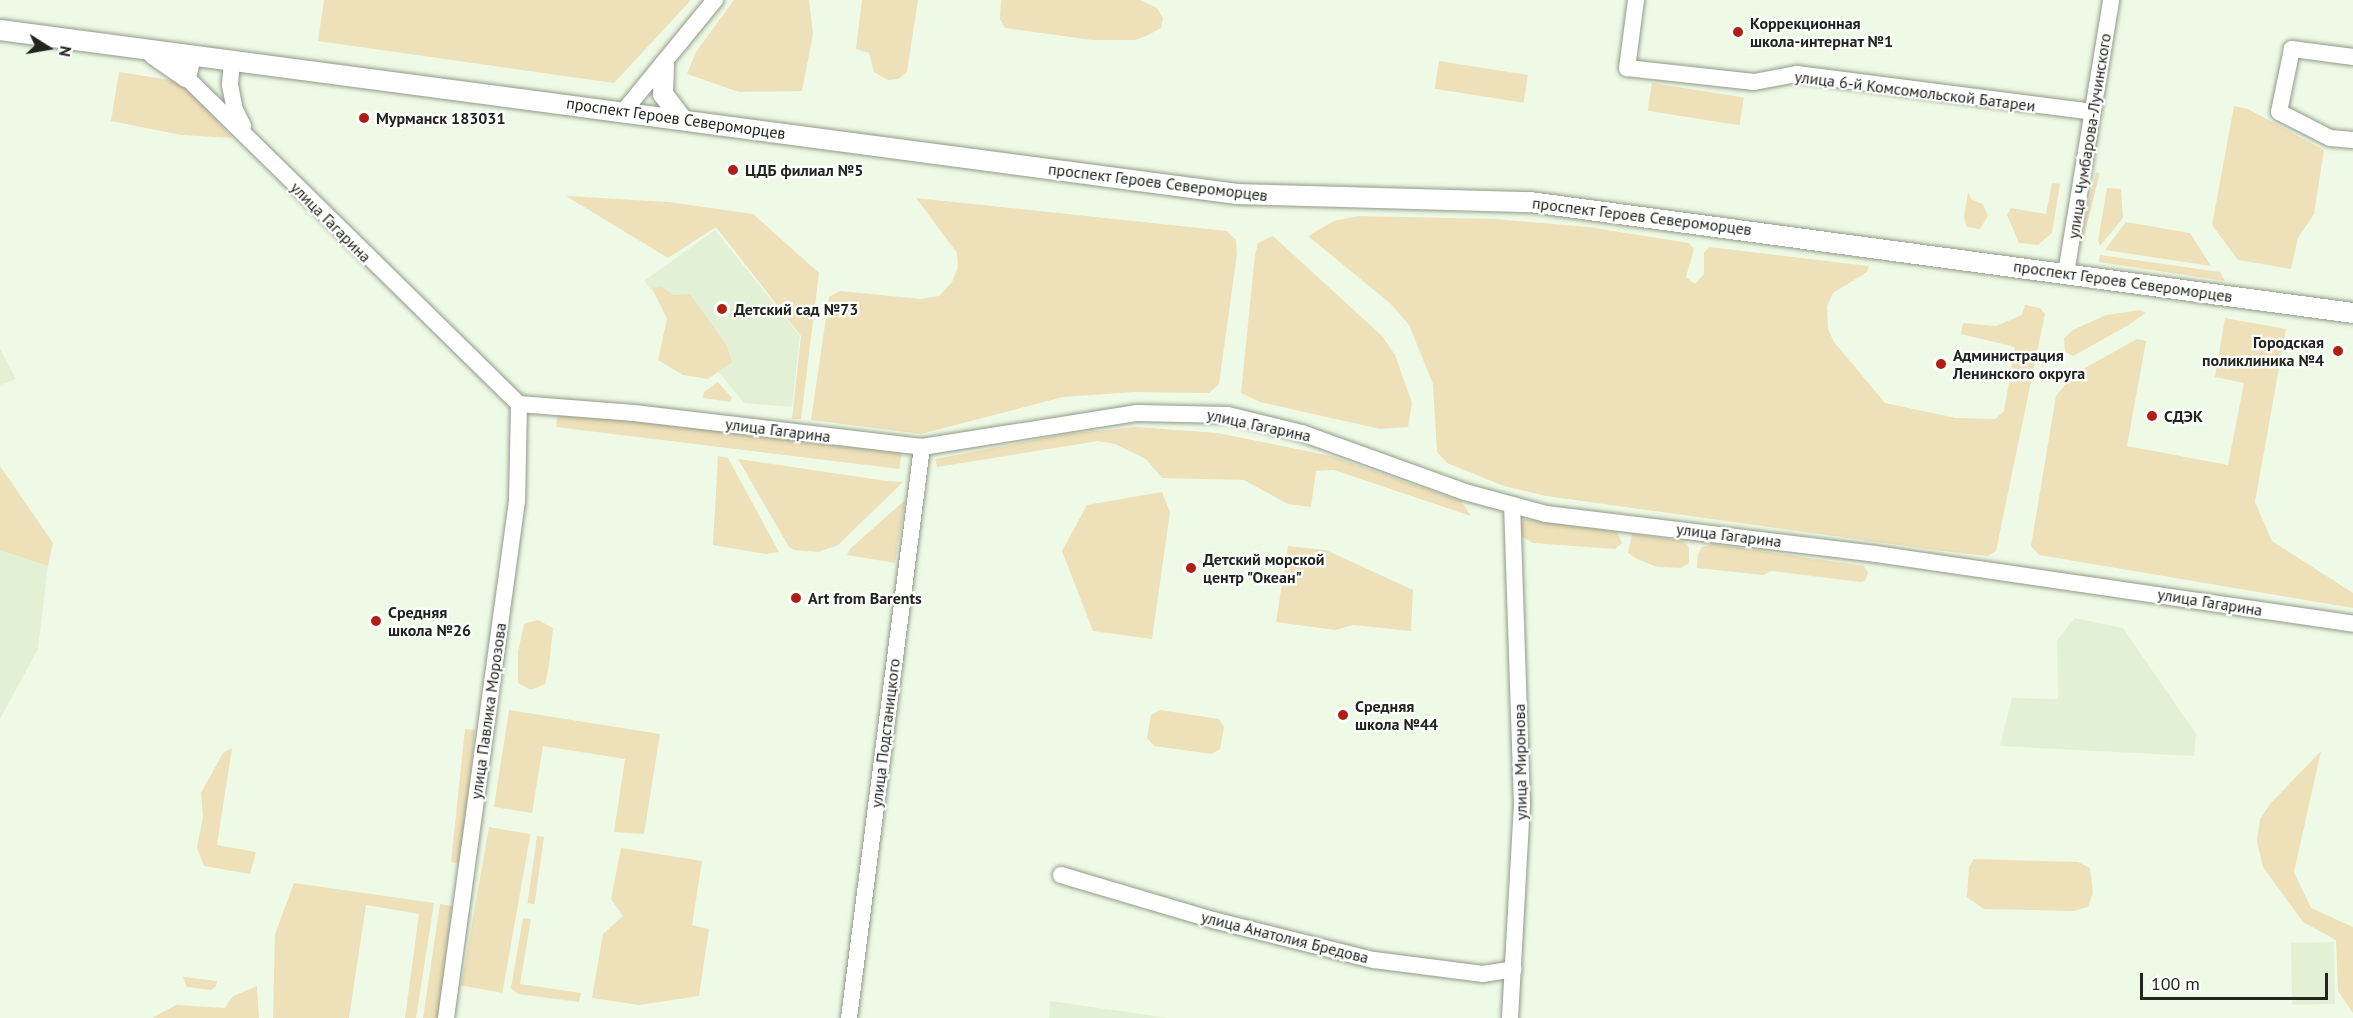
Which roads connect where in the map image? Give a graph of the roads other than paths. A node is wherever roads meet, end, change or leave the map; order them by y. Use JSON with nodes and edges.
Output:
{"nodes":[{"id":1,"x":715,"y":0,"type":"edge"},
{"id":2,"x":1636,"y":0,"type":"edge"},
{"id":3,"x":2111,"y":0,"type":"edge"},
{"id":4,"x":0,"y":30,"type":"edge"},
{"id":5,"x":151,"y":52,"type":"junction"},
{"id":6,"x":191,"y":57,"type":"junction"},
{"id":7,"x":2353,"y":57,"type":"edge"},
{"id":8,"x":232,"y":61,"type":"junction"},
{"id":9,"x":664,"y":65,"type":"junction"},
{"id":10,"x":186,"y":77,"type":"junction"},
{"id":11,"x":624,"y":111,"type":"junction"},
{"id":12,"x":2092,"y":112,"type":"junction"},
{"id":13,"x":681,"y":118,"type":"junction"},
{"id":14,"x":2353,"y":140,"type":"edge"},
{"id":15,"x":254,"y":146,"type":"junction"},
{"id":16,"x":2066,"y":273,"type":"junction"},
{"id":17,"x":2353,"y":314,"type":"edge"},
{"id":18,"x":519,"y":404,"type":"junction"},
{"id":19,"x":922,"y":447,"type":"junction"},
{"id":20,"x":1512,"y":506,"type":"junction"},
{"id":21,"x":2353,"y":624,"type":"edge"},
{"id":22,"x":1061,"y":875,"type":"dead end"},
{"id":23,"x":1514,"y":969,"type":"junction"},
{"id":24,"x":446,"y":1018,"type":"edge"},
{"id":25,"x":849,"y":1018,"type":"edge"},
{"id":26,"x":1510,"y":1018,"type":"edge"}],
"edges":[{"from":1,"to":9,"type":"street"},
{"from":2,"to":12,"type":"street","name":"улица 6-й Комсомольской Батареи"},
{"from":3,"to":12,"type":"street","name":"улица Чумбарова-Лучинского"},
{"from":4,"to":5,"type":"main road","name":"проспект Героев Североморцев"},
{"from":5,"to":6,"type":"main road","name":"проспект Героев Североморцев"},
{"from":5,"to":10,"type":"main road"},
{"from":6,"to":8,"type":"main road","name":"проспект Героев Североморцев"},
{"from":6,"to":10,"type":"main road"},
{"from":7,"to":14,"type":"street"},
{"from":8,"to":11,"type":"main road","name":"проспект Героев Североморцев"},
{"from":8,"to":15,"type":"street","name":"улица Гагарина"},
{"from":9,"to":11,"type":"street"},
{"from":9,"to":13,"type":"main road"},
{"from":10,"to":15,"type":"street","name":"улица Гагарина"},
{"from":11,"to":13,"type":"main road","name":"проспект Героев Североморцев"},
{"from":12,"to":16,"type":"street","name":"улица Чумбарова-Лучинского"},
{"from":13,"to":16,"type":"main road","name":"проспект Героев Североморцев"},
{"from":15,"to":18,"type":"street","name":"улица Гагарина"},
{"from":16,"to":17,"type":"main road","name":"проспект Героев Североморцев"},
{"from":18,"to":19,"type":"street","name":"улица Гагарина"},
{"from":18,"to":24,"type":"street","name":"улица Павлика Морозова"},
{"from":19,"to":20,"type":"street","name":"улица Гагарина"},
{"from":19,"to":25,"type":"street","name":"улица Подстаницкого"},
{"from":20,"to":21,"type":"street","name":"улица Гагарина"},
{"from":20,"to":23,"type":"street","name":"улица Миронова"},
{"from":22,"to":23,"type":"street","name":"улица Анатолия Бредова"},
{"from":23,"to":26,"type":"street","name":"улица Миронова"}]}
